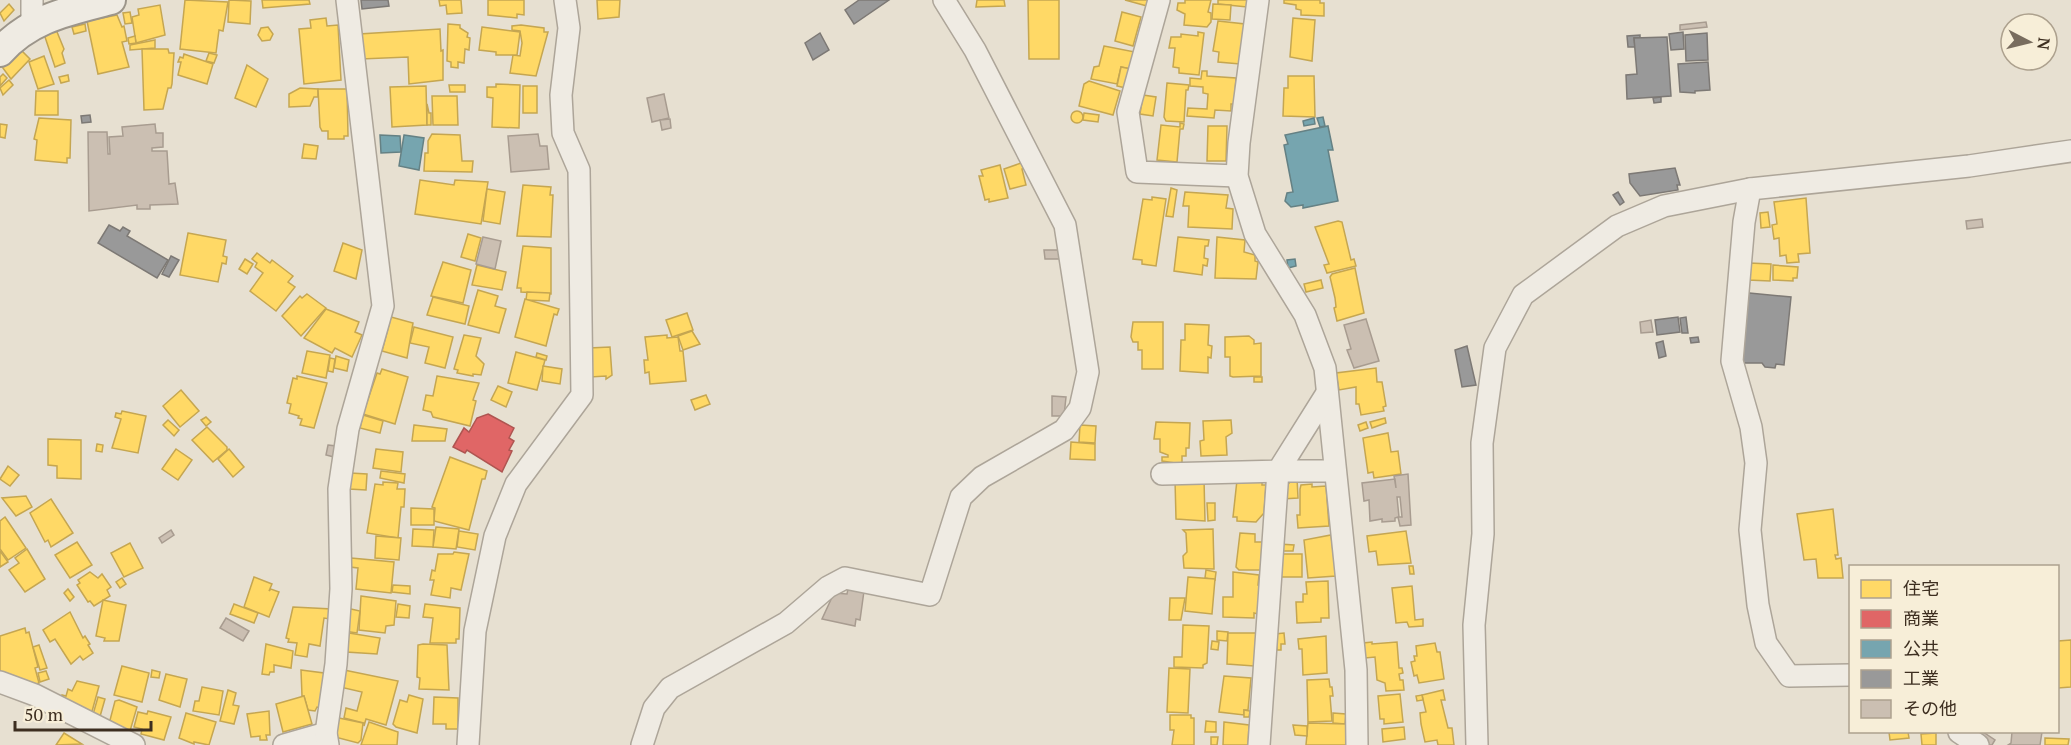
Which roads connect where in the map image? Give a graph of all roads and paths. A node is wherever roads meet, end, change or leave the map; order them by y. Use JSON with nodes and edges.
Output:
{"nodes":[{"id":1,"x":111,"y":0,"type":"edge"},
{"id":2,"x":347,"y":0,"type":"edge"},
{"id":3,"x":565,"y":0,"type":"edge"},
{"id":4,"x":944,"y":0,"type":"edge"},
{"id":5,"x":1160,"y":0,"type":"edge"},
{"id":6,"x":1258,"y":0,"type":"edge"},
{"id":7,"x":32,"y":13,"type":"edge"},
{"id":8,"x":0,"y":52,"type":"edge"},
{"id":9,"x":2071,"y":151,"type":"edge"},
{"id":10,"x":1237,"y":176,"type":"junction"},
{"id":11,"x":1750,"y":189,"type":"junction"},
{"id":12,"x":1327,"y":393,"type":"junction"},
{"id":13,"x":1278,"y":471,"type":"junction"},
{"id":14,"x":1335,"y":471,"type":"junction"},
{"id":15,"x":1162,"y":474,"type":"dead end"},
{"id":16,"x":1849,"y":675,"type":"edge"},
{"id":17,"x":0,"y":682,"type":"edge"},
{"id":18,"x":1960,"y":733,"type":"edge"},
{"id":19,"x":327,"y":739,"type":"edge"},
{"id":20,"x":134,"y":745,"type":"edge"},
{"id":21,"x":284,"y":745,"type":"edge"},
{"id":22,"x":468,"y":745,"type":"edge"},
{"id":23,"x":642,"y":745,"type":"edge"},
{"id":24,"x":1260,"y":745,"type":"edge"},
{"id":25,"x":1358,"y":745,"type":"edge"},
{"id":26,"x":1477,"y":745,"type":"edge"},
{"id":27,"x":1978,"y":745,"type":"edge"}],
"edges":[{"from":1,"to":7,"type":"main road"},
{"from":2,"to":19,"type":"street"},
{"from":3,"to":22,"type":"street"},
{"from":4,"to":23,"type":"street"},
{"from":5,"to":10,"type":"street"},
{"from":6,"to":10,"type":"street"},
{"from":7,"to":8,"type":"main road"},
{"from":9,"to":11,"type":"street"},
{"from":10,"to":12,"type":"street"},
{"from":11,"to":16,"type":"street"},
{"from":11,"to":26,"type":"street"},
{"from":12,"to":13,"type":"street"},
{"from":12,"to":14,"type":"street"},
{"from":13,"to":14,"type":"street"},
{"from":13,"to":15,"type":"street"},
{"from":13,"to":24,"type":"street"},
{"from":14,"to":25,"type":"street"},
{"from":17,"to":20,"type":"street"},
{"from":18,"to":27,"type":"street"},
{"from":19,"to":21,"type":"street"}]}
